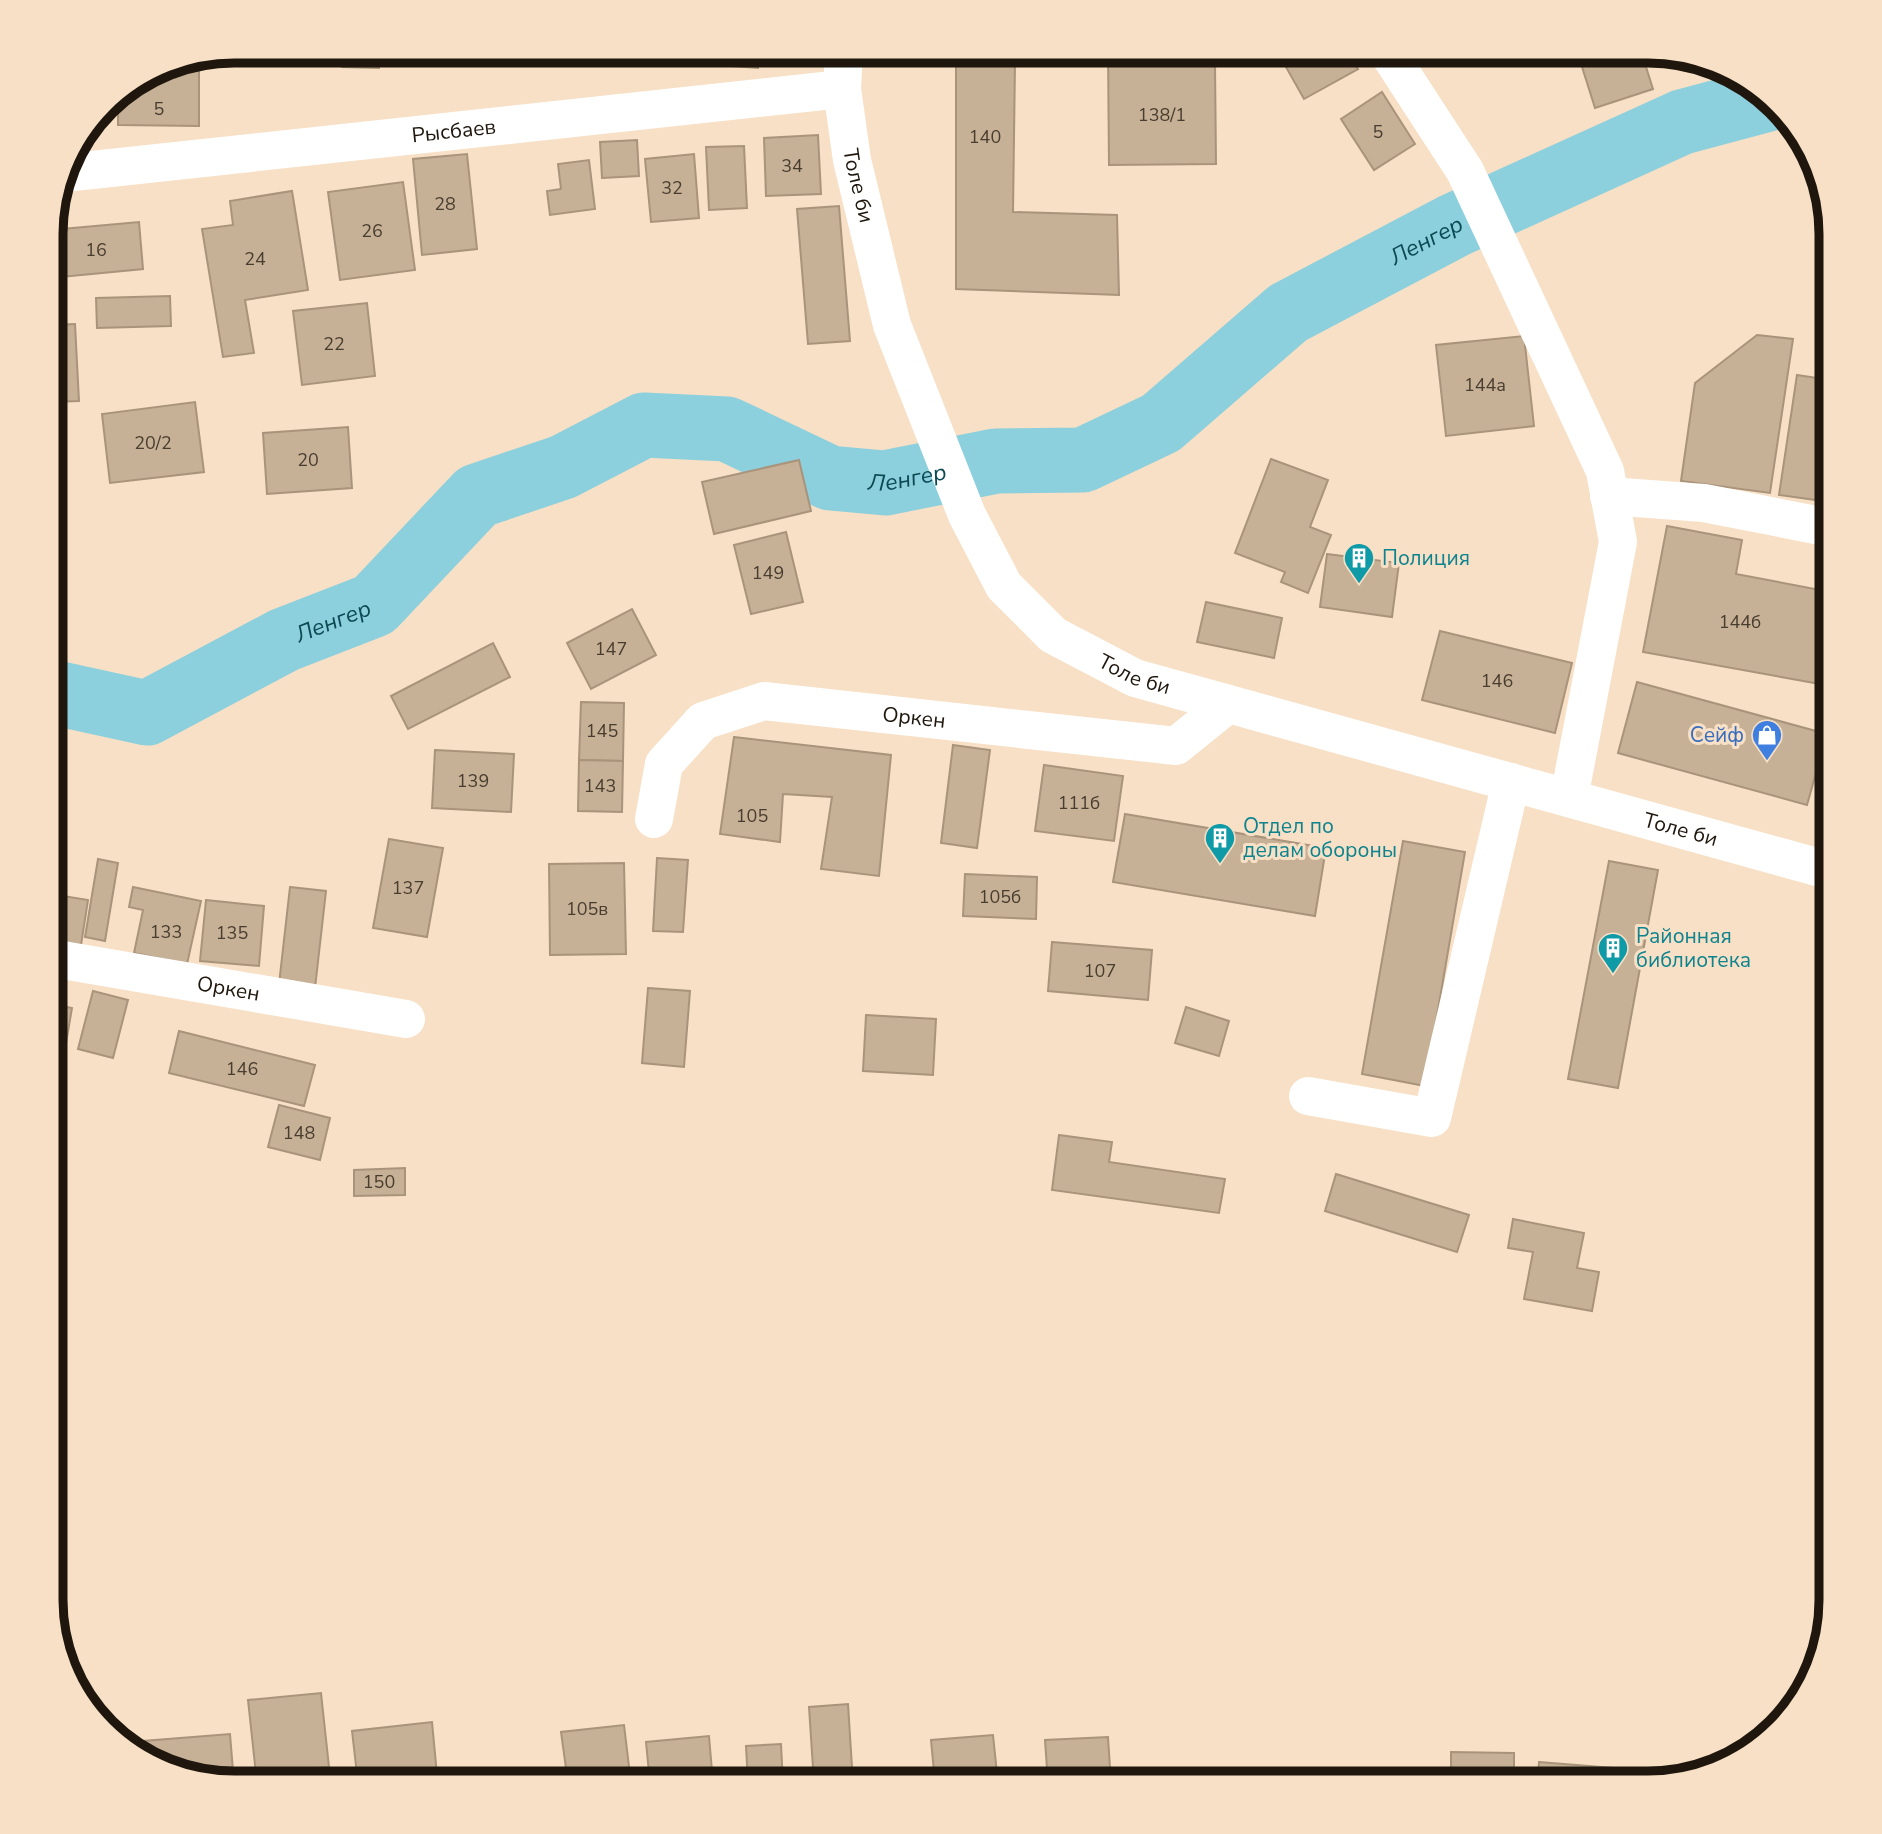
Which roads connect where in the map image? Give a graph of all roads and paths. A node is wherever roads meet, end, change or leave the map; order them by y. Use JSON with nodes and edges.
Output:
{"nodes":[{"id":1,"x":843,"y":63,"type":"edge"},
{"id":2,"x":1395,"y":63,"type":"edge"},
{"id":3,"x":842,"y":89,"type":"junction"},
{"id":4,"x":75,"y":172,"type":"edge"},
{"id":5,"x":1609,"y":496,"type":"junction"},
{"id":6,"x":1819,"y":526,"type":"edge"},
{"id":7,"x":1228,"y":704,"type":"junction"},
{"id":8,"x":1511,"y":782,"type":"junction"},
{"id":9,"x":1569,"y":798,"type":"junction"},
{"id":10,"x":654,"y":819,"type":"dead end"},
{"id":11,"x":1819,"y":868,"type":"edge"},
{"id":12,"x":63,"y":960,"type":"edge"},
{"id":13,"x":406,"y":1019,"type":"dead end"},
{"id":14,"x":1308,"y":1096,"type":"dead end"}],
"edges":[{"from":1,"to":3,"type":"street","name":"Толе би"},
{"from":2,"to":5,"type":"street"},
{"from":3,"to":4,"type":"street","name":"Рысбаев"},
{"from":3,"to":7,"type":"street","name":"Толе би"},
{"from":5,"to":6,"type":"street"},
{"from":5,"to":9,"type":"street"},
{"from":7,"to":8,"type":"street","name":"Толе би"},
{"from":7,"to":10,"type":"street","name":"Оркен"},
{"from":8,"to":9,"type":"street","name":"Толе би"},
{"from":8,"to":14,"type":"street"},
{"from":9,"to":11,"type":"street","name":"Толе би"},
{"from":12,"to":13,"type":"street","name":"Оркен"}]}
